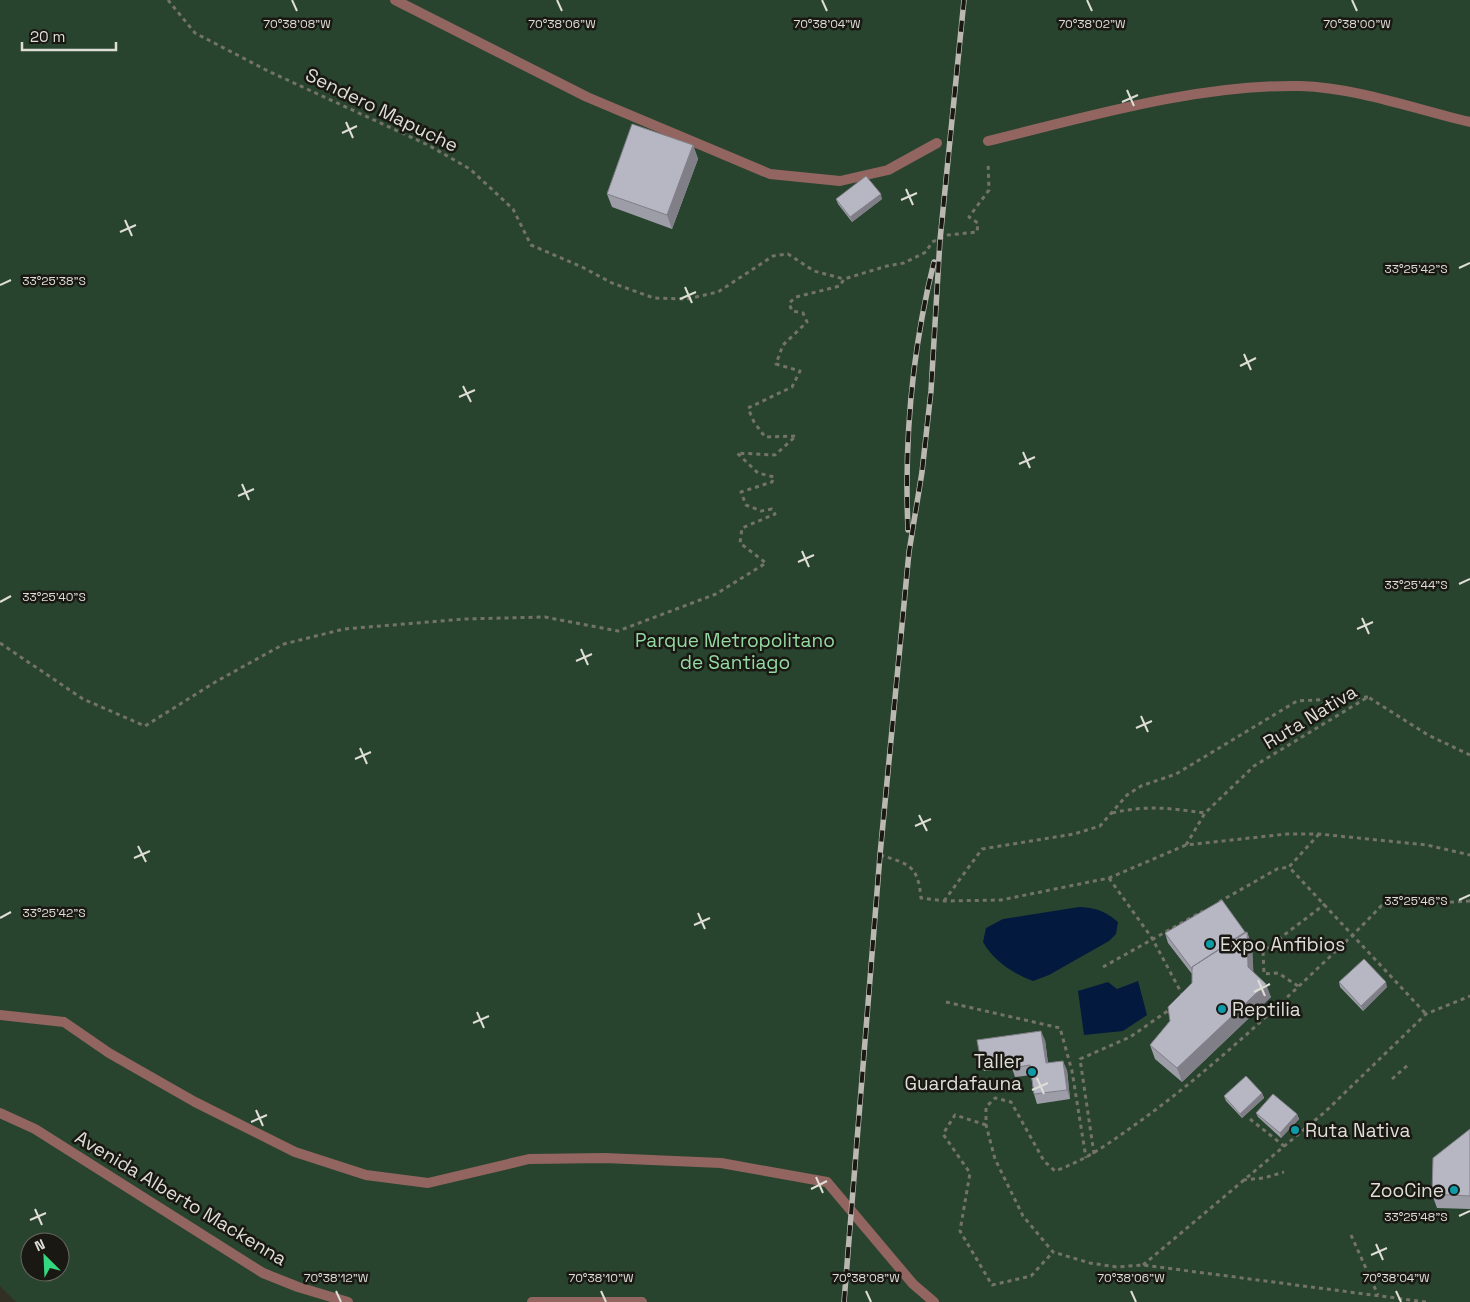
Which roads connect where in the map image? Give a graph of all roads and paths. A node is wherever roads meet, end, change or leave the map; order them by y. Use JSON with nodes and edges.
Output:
{"nodes":[{"id":1,"x":168,"y":0,"type":"edge"},
{"id":2,"x":395,"y":0,"type":"edge"},
{"id":3,"x":1470,"y":122,"type":"edge"},
{"id":4,"x":988,"y":141,"type":"joint"},
{"id":5,"x":938,"y":143,"type":"dead end"},
{"id":6,"x":844,"y":279,"type":"junction"},
{"id":7,"x":0,"y":643,"type":"edge"},
{"id":8,"x":1368,"y":697,"type":"junction"},
{"id":9,"x":1470,"y":755,"type":"edge"},
{"id":10,"x":1111,"y":813,"type":"junction"},
{"id":11,"x":1205,"y":813,"type":"junction"},
{"id":12,"x":1319,"y":834,"type":"junction"},
{"id":13,"x":1186,"y":845,"type":"junction"},
{"id":14,"x":880,"y":855,"type":"dead end"},
{"id":15,"x":1470,"y":855,"type":"edge"},
{"id":16,"x":1289,"y":867,"type":"junction"},
{"id":17,"x":1109,"y":878,"type":"junction"},
{"id":18,"x":944,"y":901,"type":"junction"},
{"id":19,"x":1470,"y":902,"type":"edge"},
{"id":20,"x":1218,"y":903,"type":"edge"},
{"id":21,"x":1325,"y":904,"type":"junction"},
{"id":22,"x":1210,"y":907,"type":"edge"},
{"id":23,"x":1354,"y":934,"type":"junction"},
{"id":24,"x":1152,"y":938,"type":"junction"},
{"id":25,"x":1103,"y":967,"type":"dead end"},
{"id":26,"x":1298,"y":986,"type":"junction"},
{"id":27,"x":1470,"y":996,"type":"edge"},
{"id":28,"x":946,"y":1002,"type":"dead end"},
{"id":29,"x":1180,"y":1003,"type":"edge"},
{"id":30,"x":1174,"y":1006,"type":"edge"},
{"id":31,"x":1426,"y":1014,"type":"junction"},
{"id":32,"x":0,"y":1015,"type":"edge"},
{"id":33,"x":1409,"y":1064,"type":"dead end"},
{"id":34,"x":1392,"y":1079,"type":"dead end"},
{"id":35,"x":0,"y":1113,"type":"edge"},
{"id":36,"x":1250,"y":1119,"type":"dead end"},
{"id":37,"x":986,"y":1125,"type":"junction"},
{"id":38,"x":1284,"y":1146,"type":"junction"},
{"id":39,"x":1094,"y":1154,"type":"junction"},
{"id":40,"x":1086,"y":1158,"type":"junction"},
{"id":41,"x":1284,"y":1172,"type":"dead end"},
{"id":42,"x":1243,"y":1180,"type":"junction"},
{"id":43,"x":1351,"y":1235,"type":"dead end"},
{"id":44,"x":1053,"y":1252,"type":"junction"},
{"id":45,"x":1143,"y":1265,"type":"junction"},
{"id":46,"x":1378,"y":1295,"type":"junction"},
{"id":47,"x":583,"y":1301,"type":"edge"},
{"id":48,"x":348,"y":1302,"type":"edge"},
{"id":49,"x":532,"y":1302,"type":"edge"},
{"id":50,"x":642,"y":1302,"type":"edge"},
{"id":51,"x":934,"y":1302,"type":"edge"},
{"id":52,"x":1426,"y":1302,"type":"edge"}],
"edges":[{"from":1,"to":6,"type":"path","name":"Sendero Mapuche"},
{"from":2,"to":5,"type":"street"},
{"from":3,"to":4,"type":"street"},
{"from":4,"to":6,"type":"path"},
{"from":6,"to":7,"type":"path"},
{"from":8,"to":9,"type":"path","name":"Ruta Nativa"},
{"from":8,"to":10,"type":"path"},
{"from":8,"to":11,"type":"path","name":"Ruta Nativa"},
{"from":10,"to":11,"type":"path"},
{"from":10,"to":18,"type":"path"},
{"from":11,"to":13,"type":"path","name":"Ruta Nativa"},
{"from":12,"to":13,"type":"path"},
{"from":12,"to":15,"type":"path"},
{"from":12,"to":16,"type":"path"},
{"from":13,"to":17,"type":"path"},
{"from":14,"to":18,"type":"path"},
{"from":16,"to":20,"type":"path"},
{"from":16,"to":21,"type":"path"},
{"from":17,"to":18,"type":"path"},
{"from":17,"to":24,"type":"path"},
{"from":19,"to":23,"type":"path"},
{"from":21,"to":23,"type":"path"},
{"from":21,"to":26,"type":"path"},
{"from":22,"to":24,"type":"path"},
{"from":23,"to":26,"type":"path"},
{"from":23,"to":31,"type":"path"},
{"from":24,"to":25,"type":"path"},
{"from":24,"to":29,"type":"path"},
{"from":26,"to":39,"type":"path"},
{"from":27,"to":31,"type":"path"},
{"from":28,"to":40,"type":"path"},
{"from":30,"to":39,"type":"path"},
{"from":31,"to":38,"type":"path"},
{"from":32,"to":51,"type":"street"},
{"from":33,"to":34,"type":"path"},
{"from":35,"to":48,"type":"street","name":"Avenida Alberto Mackenna"},
{"from":36,"to":38,"type":"path"},
{"from":37,"to":40,"type":"path"},
{"from":37,"to":44,"type":"path"},
{"from":37,"to":44,"type":"path"},
{"from":38,"to":42,"type":"path"},
{"from":39,"to":40,"type":"path"},
{"from":41,"to":42,"type":"path"},
{"from":42,"to":45,"type":"path"},
{"from":43,"to":46,"type":"path"},
{"from":44,"to":45,"type":"path"},
{"from":45,"to":46,"type":"path"},
{"from":46,"to":52,"type":"path"},
{"from":47,"to":49,"type":"street"},
{"from":47,"to":50,"type":"street"}]}
